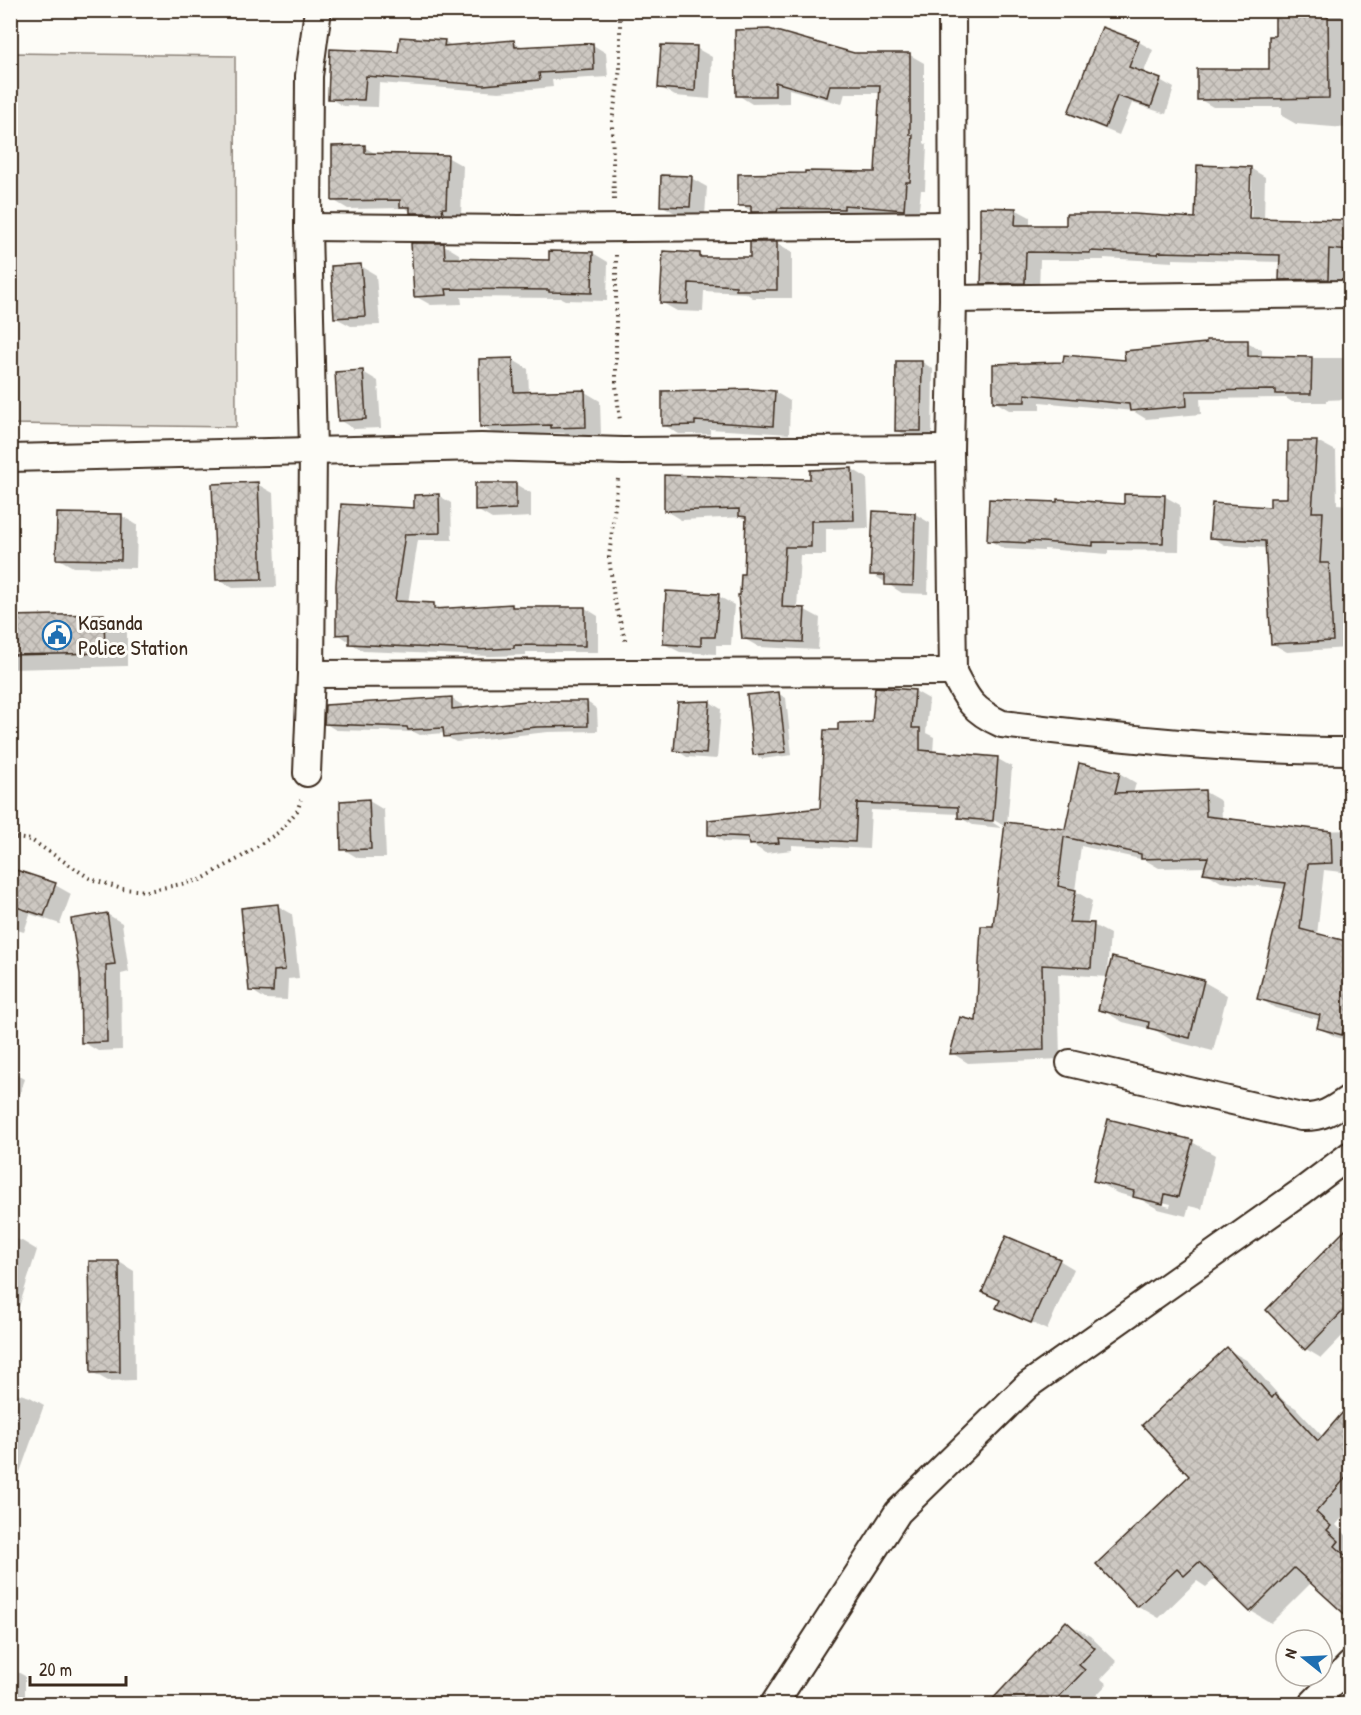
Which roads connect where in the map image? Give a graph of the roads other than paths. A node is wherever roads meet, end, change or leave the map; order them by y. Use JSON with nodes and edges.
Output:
{"nodes":[{"id":1,"x":318,"y":10,"type":"edge"},
{"id":2,"x":952,"y":10,"type":"edge"},
{"id":3,"x":952,"y":225,"type":"junction"},
{"id":4,"x":309,"y":227,"type":"junction"},
{"id":5,"x":1350,"y":294,"type":"edge"},
{"id":6,"x":953,"y":299,"type":"junction"},
{"id":7,"x":950,"y":449,"type":"junction"},
{"id":8,"x":314,"y":451,"type":"junction"},
{"id":9,"x":10,"y":458,"type":"edge"},
{"id":10,"x":953,"y":672,"type":"junction"},
{"id":11,"x":311,"y":674,"type":"junction"},
{"id":12,"x":1350,"y":751,"type":"edge"},
{"id":13,"x":307,"y":773,"type":"road end"},
{"id":14,"x":1070,"y":1063,"type":"dead end"},
{"id":15,"x":1350,"y":1098,"type":"edge"},
{"id":16,"x":1350,"y":1155,"type":"edge"},
{"id":17,"x":1350,"y":1665,"type":"edge"},
{"id":18,"x":774,"y":1704,"type":"edge"},
{"id":19,"x":1312,"y":1704,"type":"edge"}],
"edges":[{"from":1,"to":4,"type":"street"},
{"from":2,"to":3,"type":"street"},
{"from":3,"to":4,"type":"street"},
{"from":3,"to":6,"type":"street"},
{"from":4,"to":8,"type":"street"},
{"from":5,"to":6,"type":"street"},
{"from":6,"to":7,"type":"street"},
{"from":7,"to":8,"type":"street"},
{"from":7,"to":10,"type":"street"},
{"from":8,"to":9,"type":"street"},
{"from":8,"to":11,"type":"street"},
{"from":10,"to":11,"type":"street"},
{"from":10,"to":12,"type":"street"},
{"from":11,"to":13,"type":"street"},
{"from":14,"to":15,"type":"street"},
{"from":16,"to":18,"type":"street"},
{"from":17,"to":19,"type":"street"}]}
